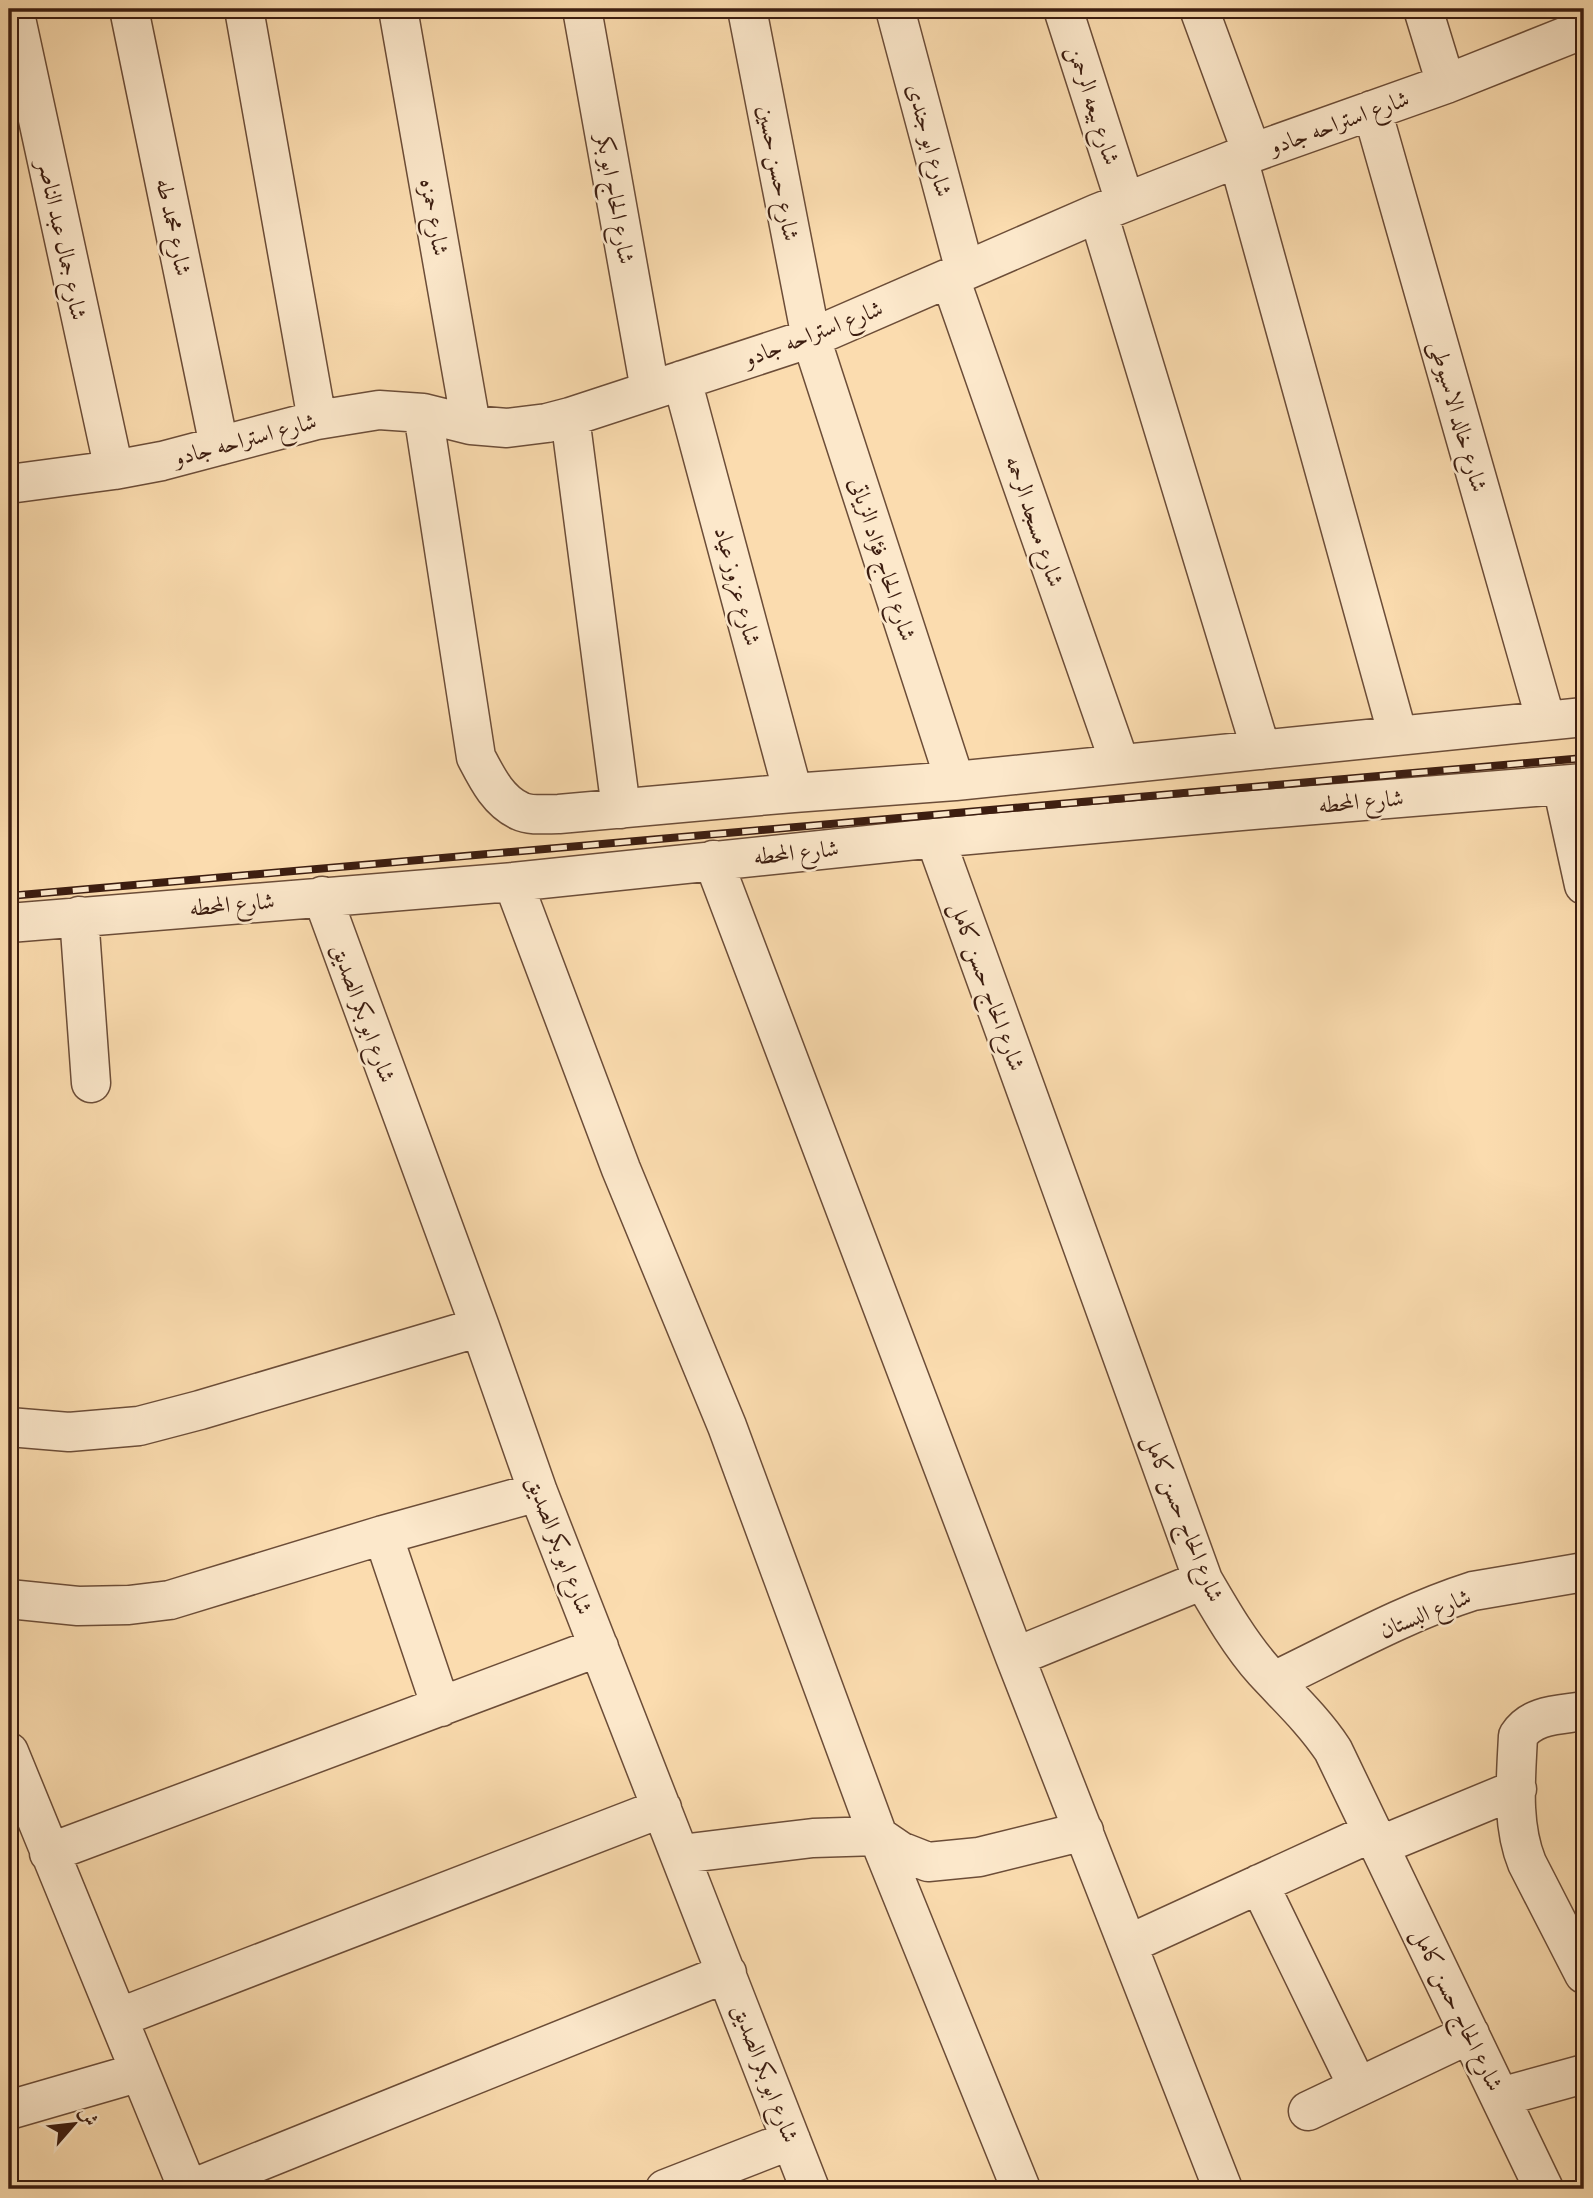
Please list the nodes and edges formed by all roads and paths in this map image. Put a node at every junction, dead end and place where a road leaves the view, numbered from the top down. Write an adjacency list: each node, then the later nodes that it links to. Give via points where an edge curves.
1 (14, 9): 24 (street, شارع جمال عبد الناصر)
2 (129, 9): 23 (street, شارع محمد طه)
3 (244, 9): 21 (street)
4 (398, 9): 22 (street, شارع حمزه)
5 (582, 9): 18 (street, شارع الحاج ابو بكر)
6 (747, 9): 17 (street, شارع حسن حسين)
7 (895, 9): 16 (street, شارع ابو جندى)
8 (1063, 9): 15 (street, شارع بيعه الرحمن)
9 (1199, 9): 14 (street)
10 (1423, 9): 12 (street)
11 (1584, 29): 12 (street, شارع استراحه جادو)
12 (1446, 84): 13 (street, شارع استراحه جادو)
13 (1372, 110): 14 (street, شارع استراحه جادو); 27 (street, شارع خالد الاسيوطى)
14 (1245, 156): 15 (street, شارع استراحه جادو); 28 (street)
15 (1112, 207): 16 (street, شارع استراحه جادو); 29 (street, شارع بيعه الرحمن)
16 (957, 274): 17 (street, شارع استراحه جادو); 30 (street, شارع مسجد الرحمه)
17 (811, 338): 18 (street, شارع استراحه جادو); 31 (street, شارع الحاج فؤاد الزياتى)
18 (666, 385): 20 (street, شارع استراحه جادو); 33 (street, شارع عزوز عياد)
19 (423, 413): 21 (street, شارع استراحه جادو, via 379,410); 22 (street, شارع استراحه جادو); 34 (street, via 476,757 504,801 522,813)
20 (570, 417): 22 (street, شارع استراحه جادو, via 507,428); 34 (street)
21 (317, 420): 23 (street, شارع استراحه جادو)
22 (471, 425)
23 (219, 446): 24 (street, شارع استراحه جادو)
24 (114, 470): 25 (street, شارع استراحه جادو)
25 (9, 484)
26 (1584, 718): 27 (street)
27 (1546, 721): 28 (street)
28 (1398, 736): 29 (street)
29 (1261, 750): 30 (street)
30 (1120, 764): 31 (street)
31 (954, 781): 33 (street)
32 (1573, 784): 35 (street, شارع المحطه); 38 (street)
33 (793, 793): 34 (street)
34 (621, 808)
35 (935, 838): 36 (street, شارع المحطه); 48 (street, شارع الحاج حسن كامل)
36 (713, 860): 37 (street, شارع المحطه); 51 (street)
37 (513, 882): 39 (street, شارع المحطه); 59 (street, via 621,1169 727,1426)
38 (1584, 885)
39 (322, 896): 40 (street, شارع المحطه); 43 (street, شارع ابو بكر الصديق)
40 (79, 916): 41 (street, شارع المحطه); 42 (street)
41 (9, 923)
42 (91, 1083)
43 (480, 1327): 44 (street, via 139,1426 69,1432); 45 (street, شارع ابو بكر الصديق)
44 (9, 1427)
45 (538, 1492): 46 (street); 50 (street, شارع ابو بكر الصديق)
46 (383, 1535): 49 (street, via 170,1600 78,1606); 53 (street)
47 (1584, 1572): 52 (street, شارع البستان, via 1455,1597)
48 (1203, 1580): 51 (street); 52 (street, شارع الحاج حسن كامل, via 1224,1616)
49 (9, 1599)
50 (599, 1647): 53 (street); 57 (street, شارع ابو بكر الصديق)
51 (1016, 1657): 58 (street)
52 (1274, 1681): 60 (street, شارع الحاج حسن كامل, via 1333,1750)
53 (441, 1707): 61 (street)
54 (1584, 1711): 56 (street, via 1525,1725 1518,1736)
55 (9, 1752): 61 (street)
56 (1517, 1789): 60 (street); 66 (street, via 1520,1845)
57 (662, 1808): 62 (street, شارع ابو بكر الصديق); 67 (street)
58 (1084, 1831): 59 (street, via 979,1857 928,1862 901,1852); 64 (street)
59 (878, 1836): 62 (street, via 813,1838); 79 (street)
60 (1376, 1839): 63 (street); 68 (street, شارع الحاج حسن كامل)
61 (49, 1853): 67 (street)
62 (681, 1854): 65 (street, شارع ابو بكر الصديق)
63 (1259, 1884): 64 (street); 71 (street)
64 (1129, 1944): 80 (street)
65 (727, 1973): 75 (street, شارع ابو بكر الصديق); 76 (street)
66 (1584, 1975)
67 (118, 2018): 69 (street)
68 (1470, 2035): 71 (street); 72 (street, شارع الحاج حسن كامل)
69 (139, 2071): 73 (street); 76 (street)
70 (1584, 2074): 72 (street)
71 (1358, 2087): 74 (street)
72 (1500, 2097): 81 (street, شارع الحاج حسن كامل)
73 (9, 2110)
74 (1308, 2111)
75 (791, 2140): 77 (street); 78 (street, شارع ابو بكر الصديق)
76 (190, 2189)
77 (665, 2189)
78 (810, 2189)
79 (1021, 2189)
80 (1223, 2189)
81 (1544, 2189)

